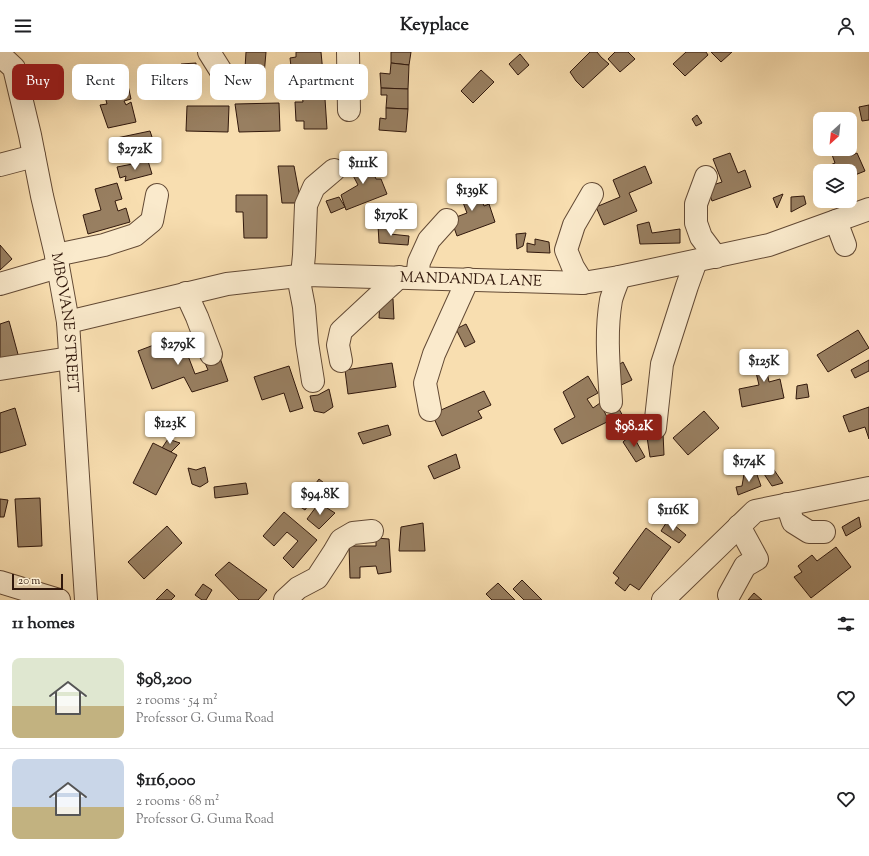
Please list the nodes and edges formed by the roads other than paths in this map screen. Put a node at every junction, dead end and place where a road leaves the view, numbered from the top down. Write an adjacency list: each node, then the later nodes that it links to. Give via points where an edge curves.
1 (209, 52): 3 (street)
2 (348, 52): 5 (street)
3 (216, 64)
4 (5, 66): 6 (street, MBOVANE STREET)
5 (349, 110)
6 (34, 156): 7 (street); 18 (street, MBOVANE STREET)
7 (0, 165)
8 (334, 170): 19 (street, via 314,187 306,205 305,247)
9 (706, 177): 17 (street, via 696,204 696,223)
10 (592, 194): 23 (street, via 574,225 566,250)
11 (158, 195): 18 (street, via 152,221 135,235)
12 (291, 206): 19 (street)
13 (869, 209): 15 (street, MANDANDA LANE)
14 (447, 220): 21 (street, via 429,240)
15 (836, 221): 16 (street); 17 (street, MANDANDA LANE, via 769,246)
16 (846, 245)
17 (706, 259): 20 (street, MANDANDA LANE); 34 (street, via 687,286 662,364)
18 (57, 261): 24 (street); 26 (street, MBOVANE STREET)
19 (300, 276): 21 (street, MANDANDA LANE); 25 (street, MANDANDA LANE, via 227,284); 31 (street)
20 (619, 277): 23 (street, MANDANDA LANE); 32 (street, via 611,299 608,328)
21 (408, 278): 22 (street, MANDANDA LANE); 29 (street, via 341,331 338,345)
22 (468, 279): 23 (street, MANDANDA LANE); 33 (street, via 434,354 425,383)
23 (584, 283)
24 (0, 284)
25 (186, 293): 26 (street, MANDANDA LANE); 27 (street)
26 (68, 322): 28 (street, MBOVANE STREET)
27 (211, 354)
28 (70, 358): 30 (street); 43 (street, MBOVANE STREET)
29 (341, 361)
30 (0, 369)
31 (313, 381)
32 (611, 402)
33 (430, 410)
34 (655, 428)
35 (869, 488): 36 (street)
36 (786, 504): 37 (street, via 755,510); 39 (street, via 793,522 809,532)
37 (739, 526): 41 (street, via 757,559 745,566); 45 (street)
38 (372, 531): 44 (street, via 353,533 341,540 317,578 298,588)
39 (824, 532)
40 (0, 582): 42 (street)
41 (729, 595)
42 (59, 600)
43 (86, 600)
44 (286, 600)
45 (664, 600)

